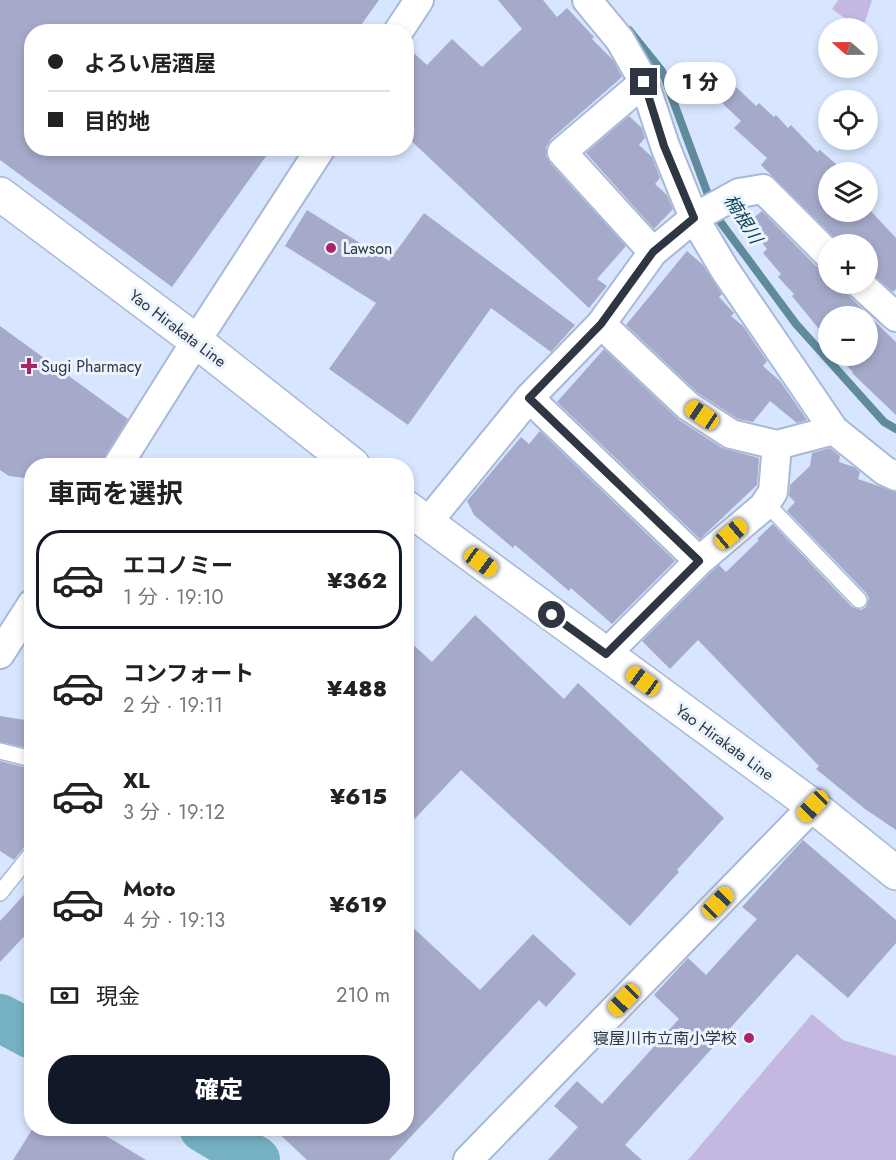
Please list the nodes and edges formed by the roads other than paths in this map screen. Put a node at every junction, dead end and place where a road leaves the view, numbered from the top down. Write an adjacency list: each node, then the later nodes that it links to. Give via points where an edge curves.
1 (418, 0): 3 (street)
2 (587, 0): 4 (street, via 620,40)
3 (403, 24)
4 (644, 82): 7 (street, via 664,146); 9 (street, via 561,152)
5 (316, 156): 13 (street)
6 (0, 194): 13 (main road, Yao Hirakata Line)
7 (698, 215): 8 (street, via 739,193 763,189); 9 (street); 15 (street, via 725,270)
8 (818, 244)
9 (653, 252): 12 (street)
10 (871, 294): 11 (street)
11 (896, 317)
12 (601, 324): 14 (street); 16 (street, via 688,405 731,434)
13 (196, 341): 17 (street); 18 (main road, Yao Hirakata Line)
14 (529, 398): 21 (street); 22 (street)
15 (834, 430): 16 (street); 19 (street)
16 (777, 445): 20 (street, via 773,492)
17 (122, 458)
18 (344, 458)
19 (896, 476)
20 (766, 503): 22 (street); 23 (lane)
21 (417, 515): 26 (main road, Yao Hirakata Line)
22 (699, 561): 26 (street)
23 (859, 600)
24 (24, 616): 25 (street)
25 (0, 654)
26 (606, 654): 29 (main road, Yao Hirakata Line)
27 (0, 751): 28 (lane)
28 (24, 757)
29 (813, 806): 32 (main road, Yao Hirakata Line); 35 (street)
30 (24, 863): 33 (lane)
31 (0, 867): 33 (lane)
32 (896, 873)
33 (13, 876): 34 (lane)
34 (0, 893)
35 (468, 1160)

